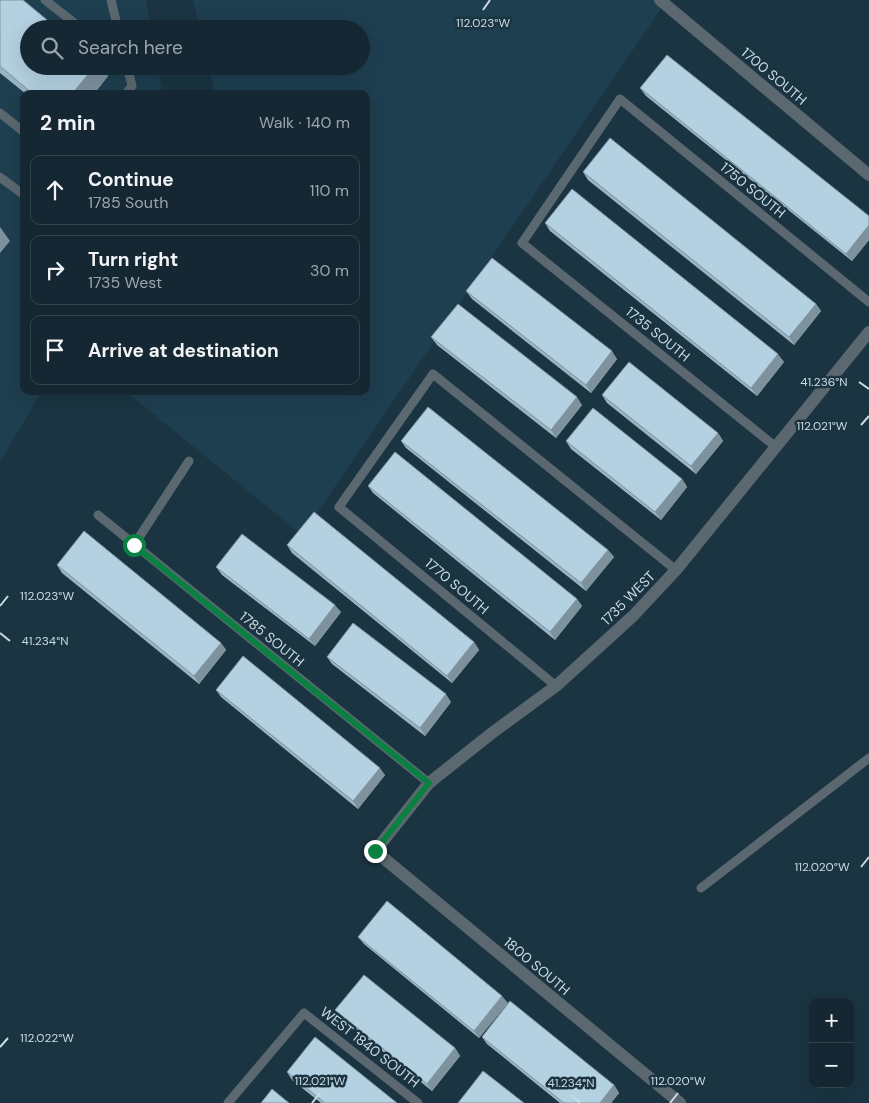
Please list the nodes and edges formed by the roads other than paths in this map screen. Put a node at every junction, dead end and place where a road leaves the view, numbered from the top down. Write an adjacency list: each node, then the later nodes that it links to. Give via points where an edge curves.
1 (45, 0): 4 (lane)
2 (110, 0): 5 (lane)
3 (660, 0): 11 (street, 1700 SOUTH)
4 (71, 20)
5 (116, 20)
6 (129, 75): 7 (lane, via 132,86)
7 (129, 90)
8 (620, 99): 14 (lane, 1750 SOUTH); 16 (lane, 1735 SOUTH, via 522,243)
9 (0, 113): 10 (lane)
10 (20, 129)
11 (869, 175)
12 (0, 177): 13 (lane)
13 (20, 192)
14 (869, 302)
15 (869, 332): 16 (street, 1735 WEST)
16 (776, 447): 20 (street, 1735 WEST)
17 (189, 461): 19 (lane)
18 (98, 516): 19 (lane, 1785 SOUTH)
19 (134, 545): 23 (lane, 1785 SOUTH)
20 (676, 570): 21 (street, 1735 WEST, via 633,616); 21 (lane, 1770 SOUTH, via 433,374 339,507)
21 (556, 686): 23 (street, 1735 WEST)
22 (869, 758): 25 (lane)
23 (429, 783): 24 (street, 1735 WEST)
24 (375, 851): 26 (street, 1800 SOUTH)
25 (700, 888)
26 (675, 1102)
27 (228, 1103): 28 (lane, WEST 1840 SOUTH, via 304,1013)
28 (418, 1103)

